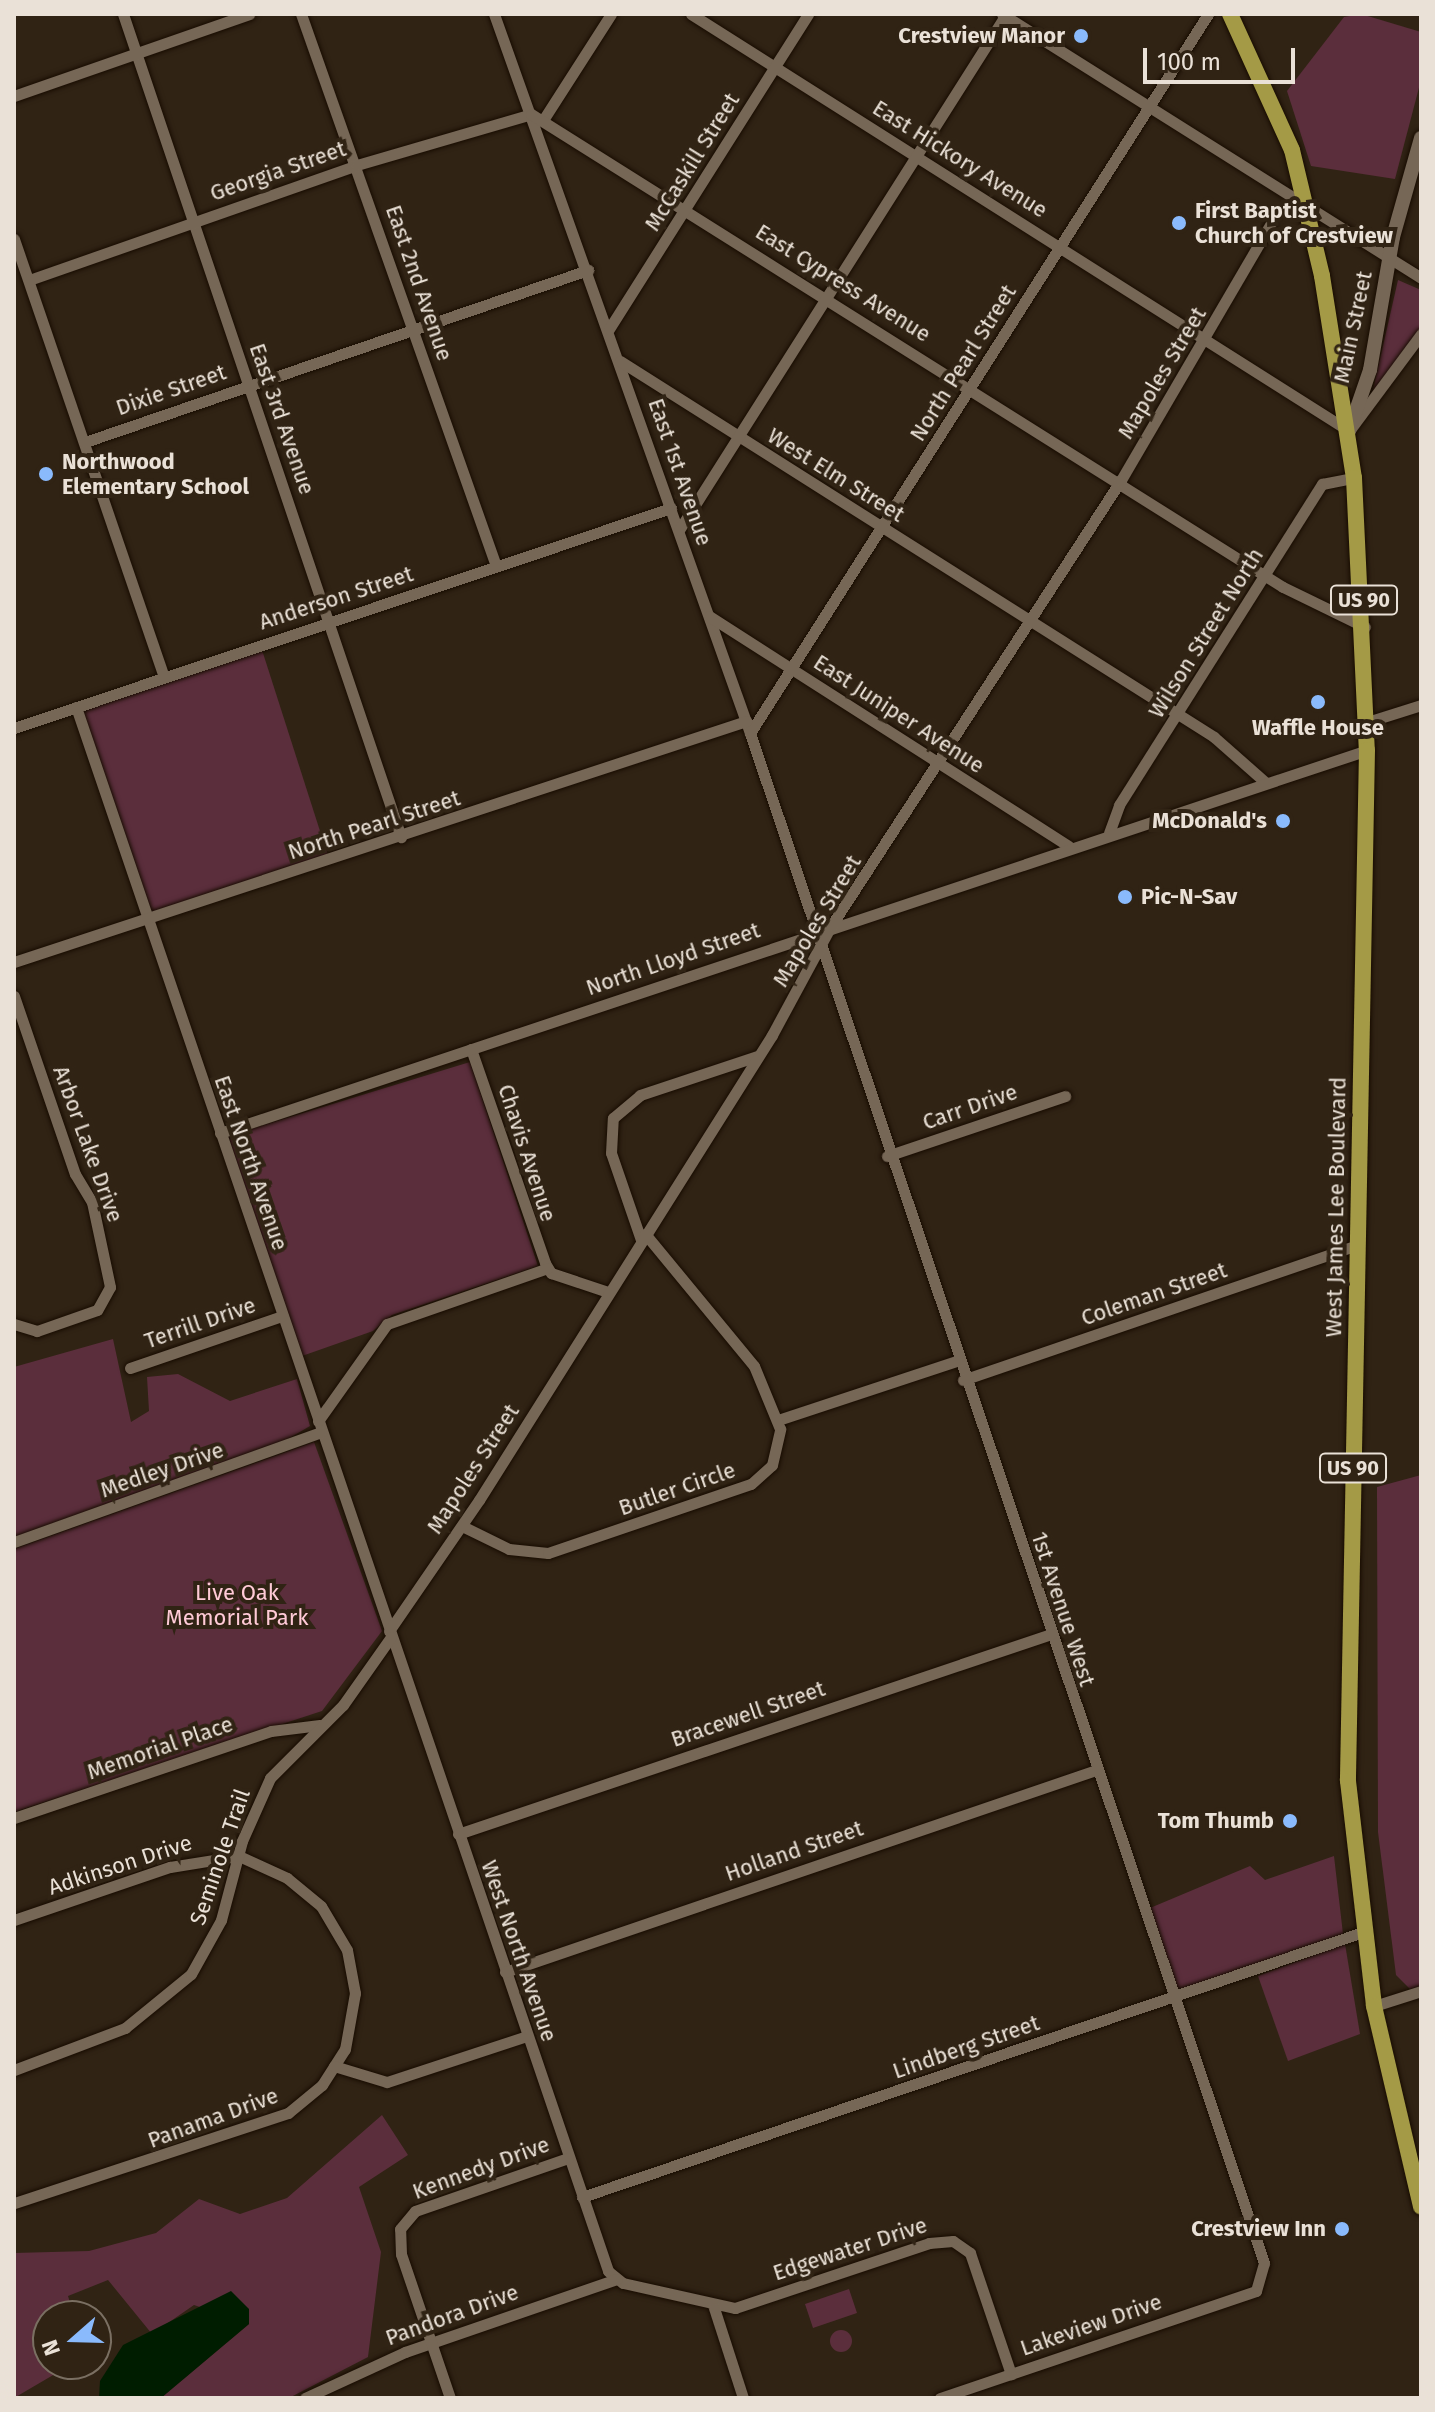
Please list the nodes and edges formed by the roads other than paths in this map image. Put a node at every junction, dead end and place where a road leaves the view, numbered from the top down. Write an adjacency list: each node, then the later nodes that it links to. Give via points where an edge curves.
1 (123, 14): 11 (street, East 3rd Avenue)
2 (249, 14): 11 (street)
3 (301, 14): 19 (street, East 2nd Avenue)
4 (494, 14): 15 (street, East 1st Avenue)
5 (611, 14): 16 (street)
6 (691, 14): 12 (street, East Hickory Avenue)
7 (808, 14): 12 (street, McCaskill Street)
8 (1208, 14): 14 (street, North Pearl Street)
9 (1230, 14): 20 (main road, US 90, via 1278,112)
10 (1004, 15): 14 (street); 18 (street)
11 (136, 54): 13 (street); 22 (street, East 3rd Avenue)
12 (775, 66): 18 (street, East Hickory Avenue); 21 (street, McCaskill Street)
13 (14, 96)
14 (1150, 108): 20 (street); 25 (street, North Pearl Street)
15 (531, 114): 16 (street, Georgia Street); 19 (street, Georgia Street); 27 (street, East 1st Avenue)
16 (545, 117): 21 (street, East Cypress Avenue)
17 (1421, 138): 26 (street, Main Street)
18 (916, 157): 25 (street, East Hickory Avenue); 30 (street)
19 (357, 165): 22 (street, Georgia Street); 32 (street, East 2nd Avenue)
20 (1306, 206): 26 (street); 38 (main road, West James Lee Boulevard / US 90)
21 (687, 209): 30 (street, East Cypress Avenue); 31 (street, McCaskill Street)
22 (193, 221): 29 (street, Georgia Street); 36 (street, East 3rd Avenue)
23 (1270, 225): 34 (street, Mapoles Street)
24 (14, 239): 29 (street)
25 (1061, 246): 34 (street, East Hickory Avenue); 37 (street, North Pearl Street)
26 (1390, 258): 28 (street); 38 (street, Main Street, via 1370,370)
27 (588, 270): 31 (street, East 1st Avenue); 32 (street, Dixie Street)
28 (1421, 278)
29 (29, 280): 40 (street)
30 (828, 297): 37 (street, East Cypress Avenue); 39 (street)
31 (609, 329): 35 (street, East 1st Avenue)
32 (414, 330): 36 (street, Dixie Street); 46 (street, East 2nd Avenue)
33 (1421, 334): 38 (street)
34 (1206, 338): 38 (street, East Hickory Avenue); 42 (street, Mapoles Street)
35 (620, 361): 39 (street, West Elm Street); 43 (street, East 1st Avenue)
36 (249, 384): 40 (street, Dixie Street); 49 (street, East 3rd Avenue)
37 (972, 387): 42 (street, East Cypress Avenue); 44 (street, North Pearl Street)
38 (1349, 431): 41 (main road, West James Lee Boulevard / US 90)
39 (738, 437): 44 (street, West Elm Street); 45 (street)
40 (85, 442): 53 (street)
41 (1354, 478): 47 (street, Wilson Street North, via 1322,484); 51 (main road, West James Lee Boulevard / US 90)
42 (1121, 480): 47 (street, East Cypress Avenue); 50 (street, Mapoles Street)
43 (671, 508): 45 (street, East 1st Avenue); 46 (street, Anderson Street)
44 (882, 528): 50 (street, West Elm Street); 52 (street, North Pearl Street)
45 (679, 530): 48 (street, East 1st Avenue)
46 (496, 566): 49 (street, Anderson Street)
47 (1266, 575): 51 (street, East Cypress Avenue); 56 (street, Wilson Street North)
48 (708, 615): 52 (street, East Juniper Avenue); 57 (street, East 1st Avenue)
49 (328, 622): 53 (street, Anderson Street); 65 (street, East 3rd Avenue)
50 (1030, 624): 56 (street, West Elm Street); 62 (street, Mapoles Street)
51 (1366, 628): 58 (main road, West James Lee Boulevard / US 90)
52 (794, 670): 60 (street, North Pearl Street); 62 (street, East Juniper Avenue)
53 (164, 677): 55 (street, Anderson Street)
54 (1421, 705): 58 (street)
55 (76, 707): 59 (street, Anderson Street); 67 (street, East North Avenue)
56 (1179, 716): 63 (street, West Elm Street); 64 (street, Wilson Street North, via 1119,805)
57 (746, 721): 60 (street, East 1st Avenue); 65 (street, North Pearl Street)
58 (1367, 722): 61 (main road, West James Lee Boulevard / US 90)
59 (14, 728)
60 (750, 733): 69 (street, East 1st Avenue)
61 (1367, 750): 63 (street, North Lloyd Street); 79 (main road, West James Lee Boulevard / US 90)
62 (941, 764): 66 (street, East Juniper Avenue); 68 (street, Mapoles Street)
63 (1265, 782): 64 (street, North Lloyd Street)
64 (1109, 833): 66 (street, North Lloyd Street)
65 (401, 837): 67 (street, North Pearl Street)
66 (1069, 846): 68 (street, North Lloyd Street)
67 (147, 920): 71 (street, North Pearl Street); 76 (street, East North Avenue)
68 (831, 926): 69 (street, North Lloyd Street); 70 (street, Mapoles Street)
69 (817, 931): 70 (street, East 1st Avenue); 73 (street, North Lloyd Street)
70 (820, 945): 74 (street, Mapoles Street); 77 (street, 1st Avenue West)
71 (14, 962)
72 (14, 996): 83 (street, Arbor Lake Drive, via 75,1174 92,1202 110,1287 97,1310 37,1331)
73 (471, 1049): 76 (street, North Lloyd Street); 80 (street, Chavis Avenue)
74 (760, 1054): 78 (street, Mapoles Street); 78 (street, via 640,1095 613,1118 611,1153)
75 (1065, 1096): 77 (street, Carr Drive)
76 (220, 1133): 82 (street, East North Avenue)
77 (887, 1156): 84 (street, 1st Avenue West)
78 (643, 1237): 81 (street, Mapoles Street); 87 (street, via 731,1331)
79 (1358, 1245): 86 (street, Coleman Street); 99 (main road, West James Lee Boulevard / US 90, via 1348,1781)
80 (548, 1268): 81 (street); 88 (street, via 387,1324)
81 (608, 1292): 89 (street, Mapoles Street)
82 (282, 1316): 85 (street, Terrill Drive); 88 (street, East North Avenue)
83 (14, 1324)
84 (956, 1361): 86 (street, 1st Avenue West); 87 (street)
85 (130, 1368)
86 (963, 1380): 92 (street, 1st Avenue West)
87 (778, 1420): 89 (street, Butler Circle, via 779,1451 763,1477 614,1532 531,1553)
88 (320, 1426): 90 (street, Medley Drive); 91 (street, East North Avenue)
89 (462, 1526): 91 (street, Mapoles Street)
90 (14, 1542)
91 (390, 1634): 93 (street, Seminole Trail); 96 (street, West North Avenue)
92 (1051, 1634): 94 (street, 1st Avenue West); 96 (street, Bracewell Street)
93 (321, 1725): 95 (street, Memorial Place, via 271,1731); 97 (street, Seminole Trail, via 270,1778)
94 (1096, 1770): 100 (street, Holland Street); 102 (street, 1st Avenue West)
95 (14, 1818)
96 (458, 1834): 100 (street, West North Avenue)
97 (239, 1856): 98 (street, Adkinson Drive, via 170,1867); 105 (street, Panama Drive, via 304,1890 342,1938 354,2005); 106 (street, Seminole Trail, via 214,1937 167,1998 112,2035)
98 (14, 1920)
99 (1363, 1932): 102 (street, Lindberg Street); 103 (main road, West James Lee Boulevard / US 90)
100 (505, 1972): 104 (street, West North Avenue)
101 (1421, 1991): 103 (street)
102 (1175, 1998): 108 (street, Lindberg Street); 112 (street, 1st Avenue West, via 1264,2263)
103 (1374, 2006): 110 (main road, West James Lee Boulevard / US 90)
104 (527, 2036): 105 (street, via 387,2082); 107 (street, West North Avenue)
105 (334, 2066): 109 (street, Panama Drive, via 310,2098 265,2124)
106 (14, 2070)
107 (568, 2158): 108 (street, West North Avenue); 114 (street, Kennedy Drive, via 408,2217 399,2243)
108 (582, 2197): 111 (street, West North Avenue)
109 (14, 2203)
110 (1421, 2207)
111 (617, 2279): 113 (street, Edgewater Drive); 114 (street, Pandora Drive)
112 (1260, 2288): 115 (street, Lakeview Drive)
113 (714, 2308): 115 (street, Edgewater Drive, via 735,2308 929,2243 953,2241 970,2253); 118 (street)
114 (430, 2342): 116 (street, Pandora Drive); 117 (street, Kennedy Drive)
115 (1011, 2374): 119 (street, Lakeview Drive)
116 (305, 2398)
117 (450, 2398)
118 (743, 2398)
119 (940, 2398)

